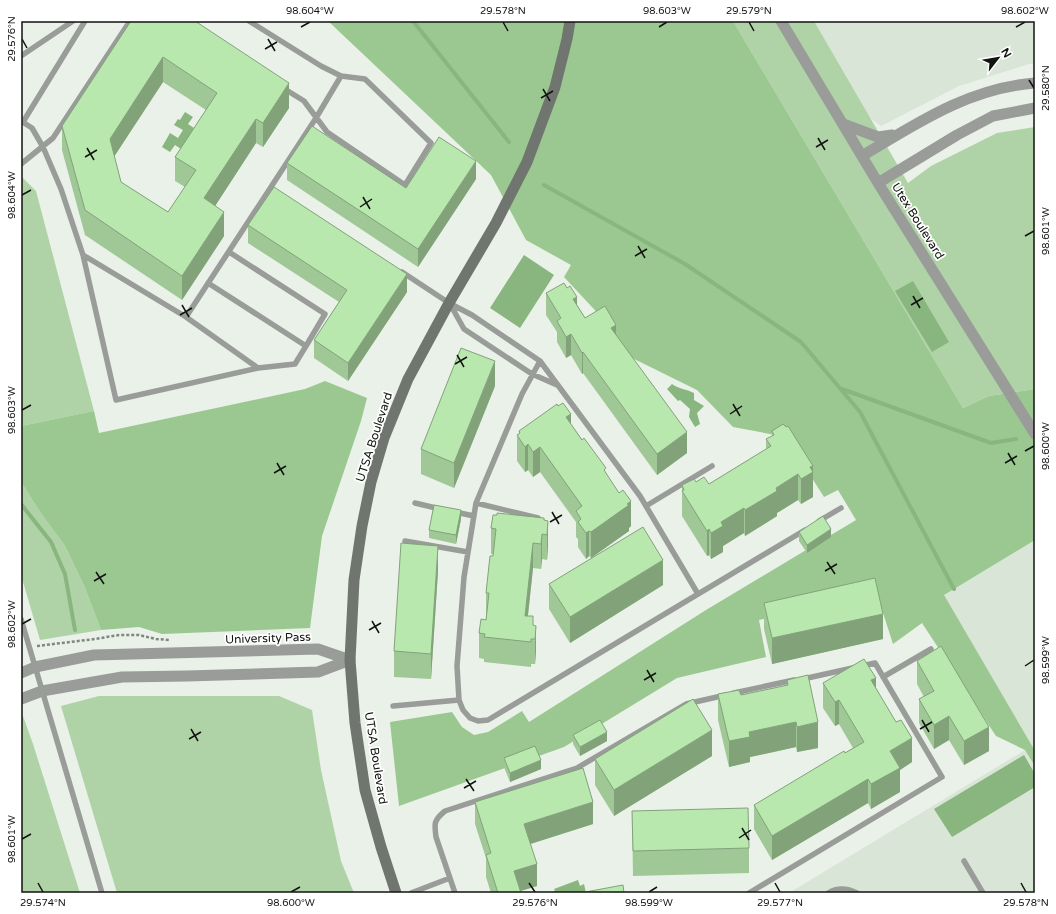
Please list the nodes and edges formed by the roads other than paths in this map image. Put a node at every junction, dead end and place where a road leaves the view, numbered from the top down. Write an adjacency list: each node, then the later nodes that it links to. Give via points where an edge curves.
1 (73, 21): 7 (lane)
2 (85, 21): 13 (lane)
3 (130, 21): 16 (lane, via 53,138)
4 (249, 21): 8 (lane)
5 (570, 21): 26 (main road, UTSA Boulevard, via 555,87 527,162 496,223)
6 (781, 21): 14 (street, Utex Boulevard)
7 (21, 56)
8 (340, 76): 12 (lane); 12 (lane, via 365,79 431,143 405,185 327,132)
9 (1035, 83): 15 (street, via 981,94 932,114)
10 (277, 84): 12 (lane, via 304,101)
11 (1035, 108): 19 (street, via 994,116 957,135)
12 (316, 118): 20 (lane)
13 (22, 122): 16 (lane, via 32,128)
14 (843, 124): 15 (street, via 878,137); 17 (street, Utex Boulevard)
15 (902, 132): 17 (street)
16 (43, 147): 18 (lane); 23 (lane, via 61,189)
17 (862, 156): 19 (street, Utex Boulevard)
18 (21, 164)
19 (878, 183): 33 (street, Utex Boulevard)
20 (271, 187): 21 (lane); 22 (lane)
21 (277, 191)
22 (229, 252): 25 (lane); 28 (lane, via 325,314)
23 (83, 254): 27 (lane); 30 (lane, via 116,400)
24 (396, 268): 26 (lane)
25 (208, 283): 27 (lane); 28 (lane)
26 (449, 303): 29 (lane, via 472,315); 31 (lane, via 464,329); 50 (main road, UTSA Boulevard, via 408,379 384,438 371,482 354,580)
27 (186, 317): 30 (lane)
28 (306, 346): 30 (lane, via 295,364)
29 (540, 361): 31 (lane); 32 (lane)
30 (258, 368)
31 (532, 374): 32 (lane); 36 (lane)
32 (559, 386): 37 (lane)
33 (1035, 434)
34 (712, 466): 37 (lane)
35 (415, 503): 39 (lane)
36 (476, 503): 41 (lane); 42 (lane)
37 (646, 506): 47 (lane)
38 (841, 508): 43 (lane)
39 (444, 510)
40 (452, 511): 41 (lane)
41 (474, 516): 46 (lane)
42 (544, 520)
43 (814, 524)
44 (807, 528): 47 (lane)
45 (405, 540): 46 (lane)
46 (468, 552): 56 (lane, via 458,666)
47 (698, 594): 56 (lane, via 488,720 478,721 470,718)
48 (21, 619): 51 (lane)
49 (931, 649): 53 (lane)
50 (350, 660): 51 (street, University Pass, via 318,650 94,655); 54 (street, via 318,672 122,677); 61 (main road, UTSA Boulevard, via 355,723 365,790)
51 (35, 667): 52 (street, University Pass); 54 (lane)
52 (21, 673)
53 (883, 677): 59 (lane, via 875,663 686,704 577,768 445,811 437,818 435,828); 64 (lane, via 942,777)
54 (42, 692): 55 (street); 60 (lane)
55 (21, 698)
56 (459, 700): 57 (lane)
57 (394, 706)
58 (964, 861): 67 (lane)
59 (450, 878): 62 (lane); 63 (lane)
60 (102, 893)
61 (396, 893)
62 (412, 893)
63 (455, 893)
64 (749, 893)
65 (828, 893): 66 (lane, via 844,889)
66 (857, 893)
67 (983, 893)

